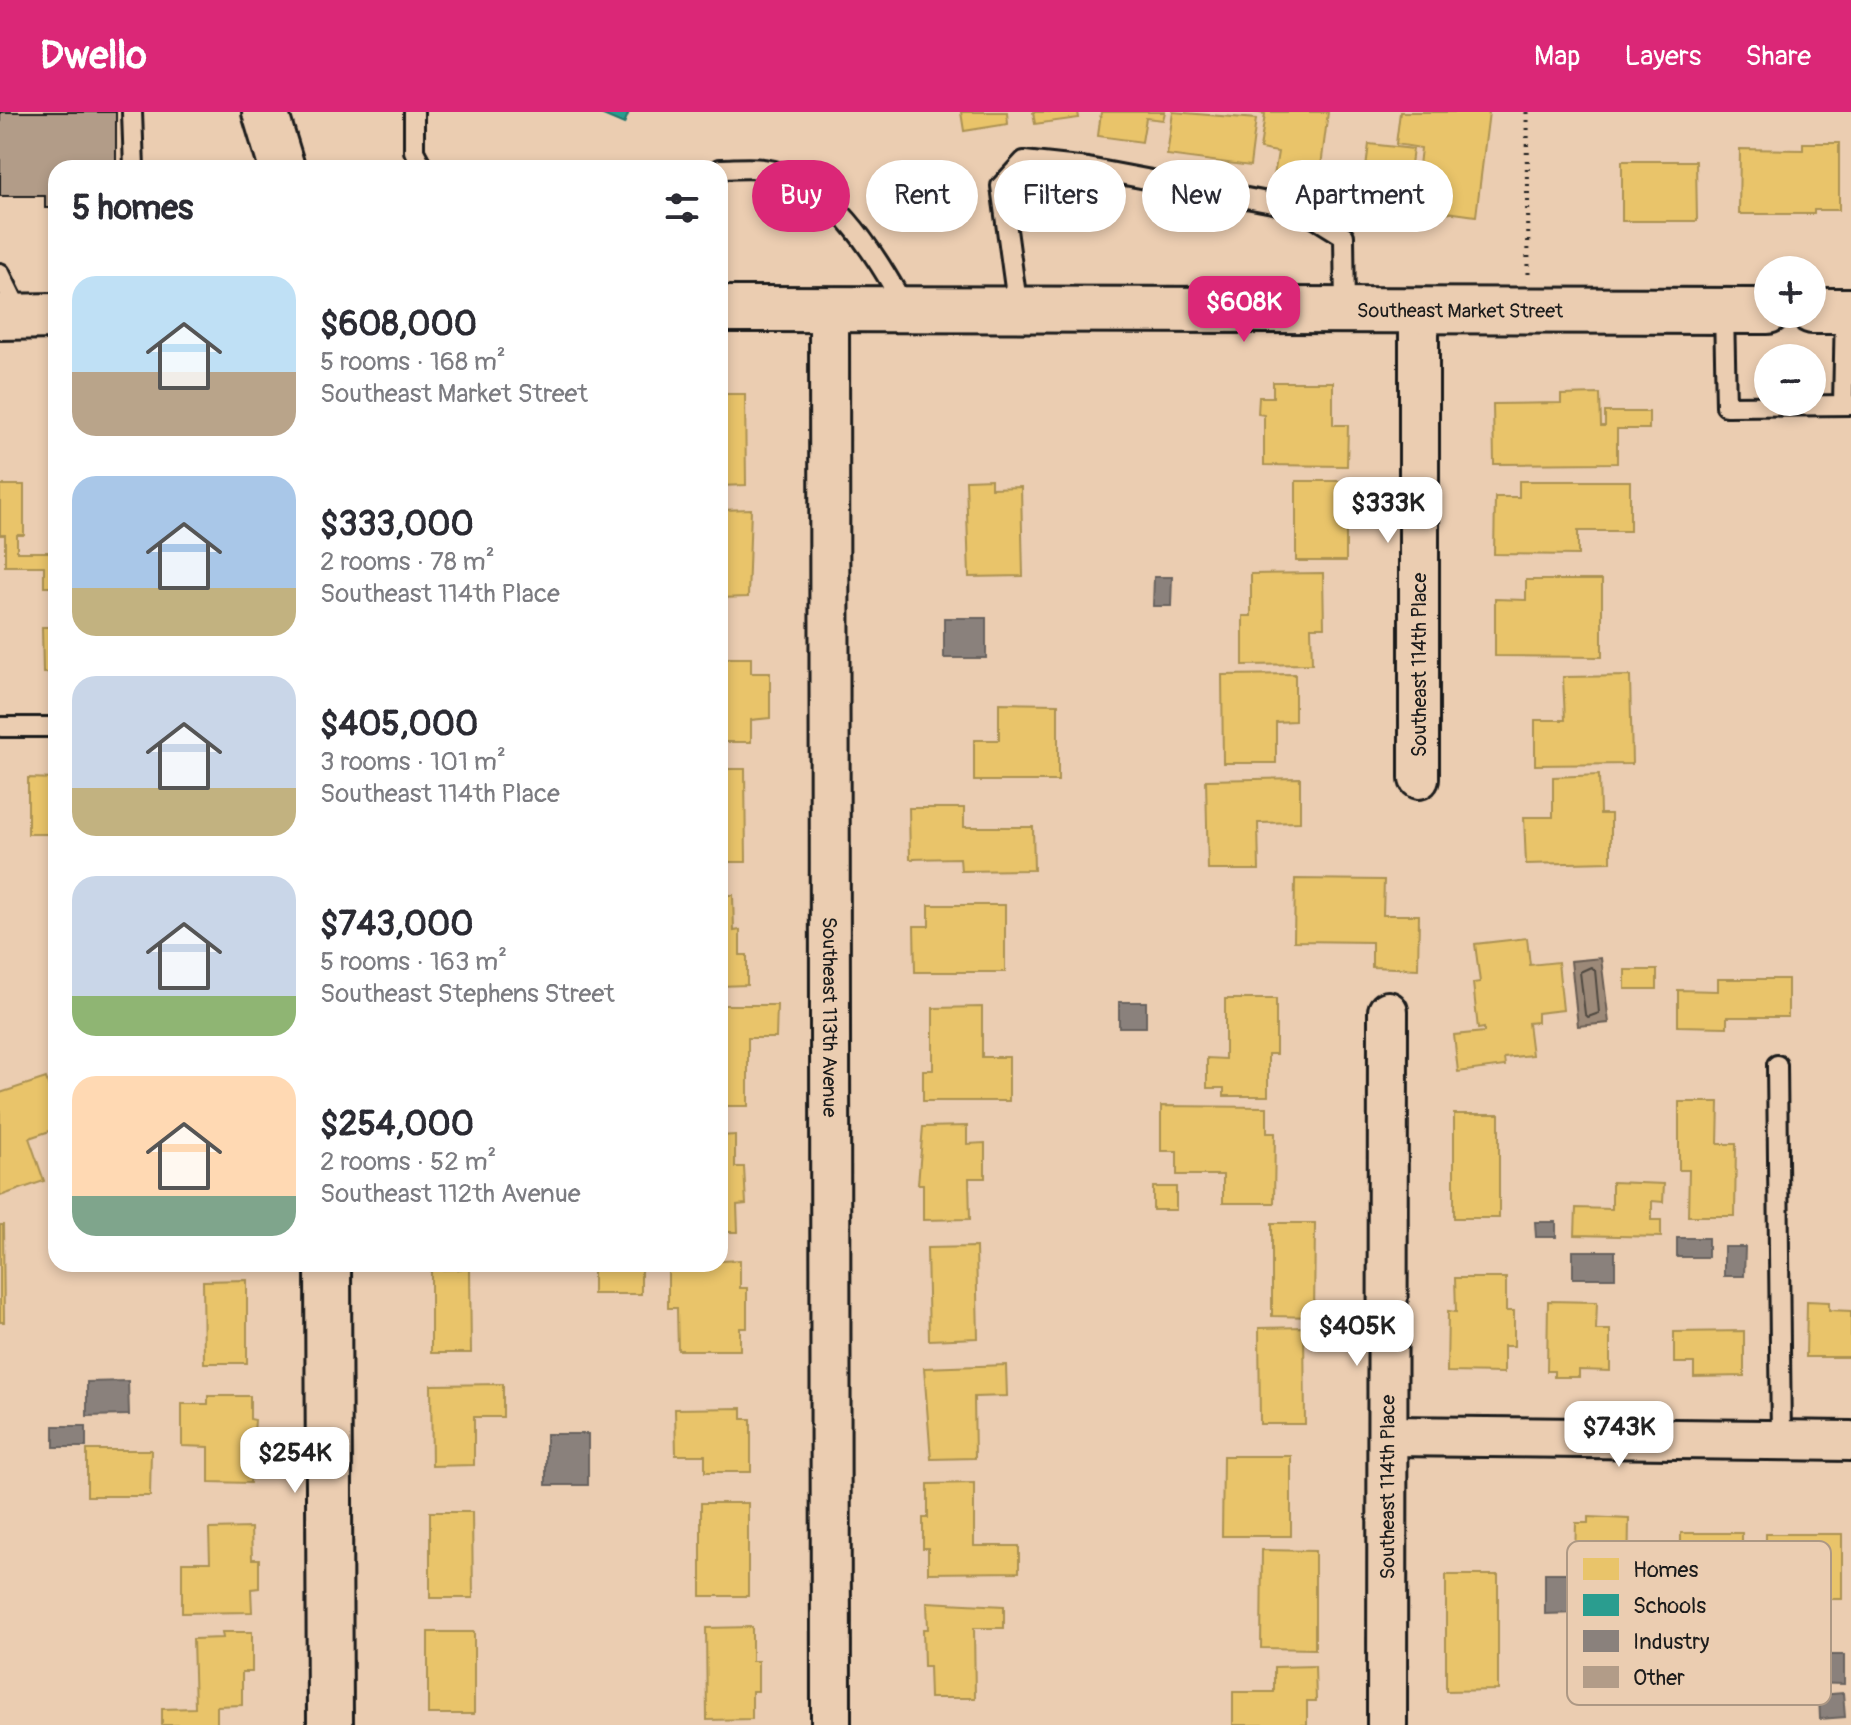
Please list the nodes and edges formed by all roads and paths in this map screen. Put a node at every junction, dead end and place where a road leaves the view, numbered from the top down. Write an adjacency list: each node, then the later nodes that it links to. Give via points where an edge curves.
1 (132, 112): 5 (lane)
2 (265, 112): 6 (street)
3 (414, 112): 7 (lane)
4 (1527, 112): 16 (path)
5 (134, 160)
6 (280, 160)
7 (419, 160)
8 (728, 169): 12 (lane, via 765,169 801,182 825,200 877,257)
9 (0, 273): 20 (lane)
10 (728, 309): 11 (street, Southeast Market Street)
11 (829, 309): 12 (street, Southeast Market Street); 32 (street, Southeast 113th Avenue)
12 (906, 310): 13 (street, Southeast Market Street)
13 (1018, 310): 14 (street, Southeast Market Street); 14 (lane, via 1001,186 1024,161 1299,208 1344,236)
14 (1345, 310): 15 (street, Southeast Market Street)
15 (1419, 310): 16 (street, Southeast Market Street); 24 (street, Southeast 114th Place)
16 (1528, 311): 17 (street, Southeast Market Street)
17 (1724, 311): 18 (street, Southeast Market Street); 21 (lane, via 1726,406)
18 (1754, 311)
19 (1836, 311): 21 (lane)
20 (26, 316)
21 (1847, 404)
22 (1, 727): 23 (lane)
23 (48, 727)
24 (1419, 779)
25 (1388, 1011): 28 (street, Southeast 114th Place)
26 (1777, 1065): 29 (lane)
27 (328, 1272): 31 (street)
28 (1388, 1436): 29 (street); 33 (street, Southeast 114th Place)
29 (1781, 1440): 30 (street)
30 (1851, 1441)
31 (330, 1725)
32 (831, 1725)
33 (1387, 1725)

